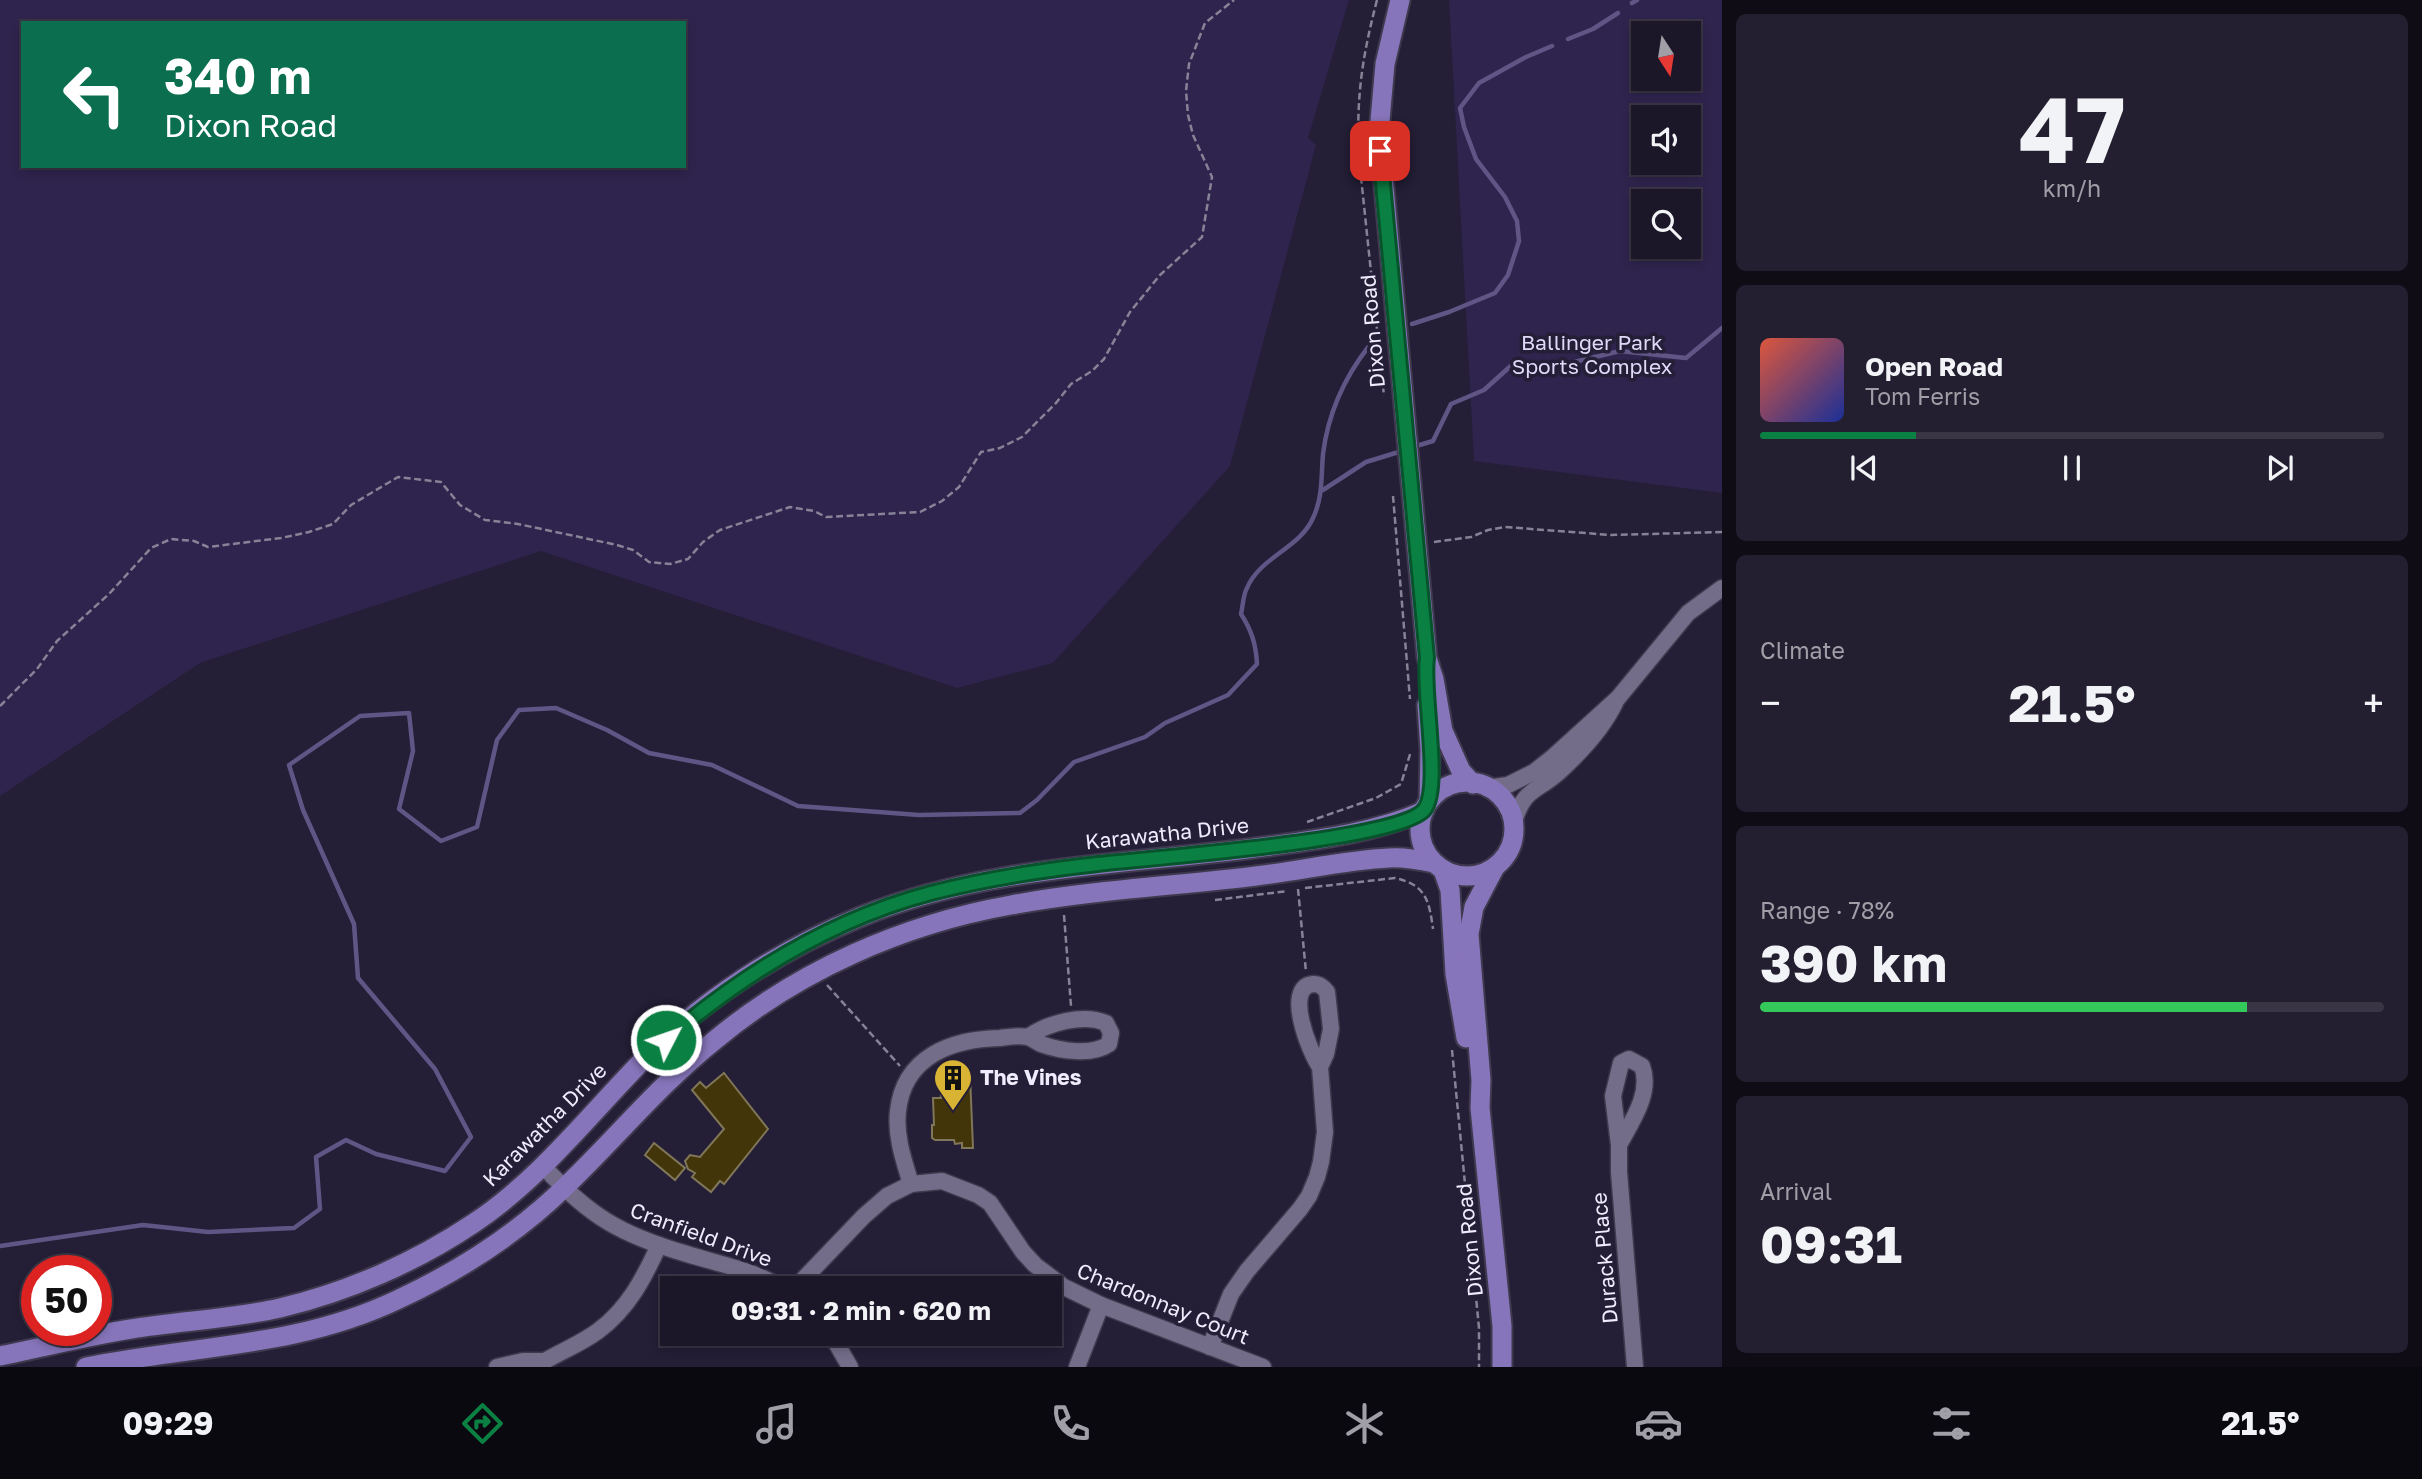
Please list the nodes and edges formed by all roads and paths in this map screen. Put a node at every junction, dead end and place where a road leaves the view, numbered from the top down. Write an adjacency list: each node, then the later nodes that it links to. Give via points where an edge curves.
1 (1234, 0): 10 (path, via 1205,23 1189,64 1188,114 1212,177 1202,237 1160,275 1130,312 1104,359 1071,384 1022,437 981,452 959,487 942,501 920,512 854,516 826,517 814,510 790,507 720,530 688,559 670,564 649,562 617,545 485,520 460,505 441,482 398,477 351,505 333,524 309,532 208,547 171,539 151,548 57,640 37,669)
2 (1400, 0): 3 (main road, Dixon Road, via 1385,64 1379,132 1405,429)
3 (1401, 487): 7 (main road, Dixon Road); 9 (path)
4 (1722, 532): 5 (path, via 1611,535 1505,527)
5 (1432, 542)
6 (1722, 588): 8 (street, via 1688,613)
7 (1427, 658): 12 (main road, Dixon Road, via 1443,732 1461,771); 13 (main road, Dixon Road, via 1424,676 1430,750)
8 (1618, 698): 12 (street, via 1534,772 1508,785); 15 (street, via 1581,751 1520,803)
9 (1410, 702)
10 (0, 706)
11 (1414, 741): 14 (path, via 1401,784 1376,798)
12 (1480, 786): 13 (main road, via 1450,785); 15 (main road, via 1504,801)
13 (1426, 806): 16 (main road, via 1420,834 1424,850); 31 (main road, Karawatha Drive, via 1383,827 1230,852 1097,864 965,885 861,917 780,957 703,1008 647,1056)
14 (1302, 823)
15 (1513, 824): 17 (main road, via 1512,843)
16 (1438, 867): 17 (main road, via 1467,876); 29 (main road, Dixon Road, via 1450,890 1457,986); 33 (main road, via 1391,857 1081,895 1009,905 900,936 846,957 752,1011 649,1099)
17 (1495, 867): 29 (main road, Dixon Road, via 1474,907 1469,933)
18 (1395, 878): 21 (path, via 1407,881 1426,897)
19 (1298, 889): 22 (path, via 1304,968)
20 (1064, 915): 24 (path)
21 (1434, 934)
22 (1312, 984): 27 (street, via 1301,992 1301,1013 1303,1032); 27 (street, via 1324,988 1331,1029)
23 (827, 986): 28 (path, via 894,1062)
24 (1070, 1003)
25 (1028, 1037): 28 (street, via 949,1044 934,1052)
26 (1451, 1044): 50 (path)
27 (1320, 1067): 41 (street, via 1325,1132 1317,1177 1300,1209 1238,1283)
28 (912, 1075): 32 (street, via 901,1096 897,1129)
29 (1480, 1108): 51 (main road, Dixon Road)
30 (1619, 1145): 52 (street, Durack Place)
31 (543, 1166): 33 (street, Cranfield Drive); 42 (main road, Karawatha Drive, via 475,1223 425,1253 342,1289 280,1308 97,1335)
32 (911, 1184): 38 (street, Chardonnay Court, via 876,1204); 39 (street, Chardonnay Court, via 942,1181 978,1195 990,1203 1035,1265 1064,1287)
33 (564, 1188): 36 (street, Cranfield Drive, via 598,1217); 43 (main road, via 481,1254 400,1299 340,1323)
34 (629, 1214): 35 (path)
35 (688, 1235)
36 (659, 1245): 37 (street, Cranfield Drive); 44 (street, via 637,1290 620,1311 598,1331)
37 (759, 1276)
38 (807, 1276)
39 (1101, 1305): 41 (street, Chardonnay Court); 48 (street)
40 (838, 1346): 47 (street)
41 (1210, 1347): 49 (street, Chardonnay Court)
42 (0, 1356)
43 (180, 1360): 45 (main road)
44 (542, 1364): 46 (street, via 523,1361)
45 (86, 1367)
46 (497, 1367)
47 (850, 1367)
48 (1077, 1367)
49 (1263, 1367)
50 (1479, 1367)
51 (1502, 1367)
52 (1634, 1367)

